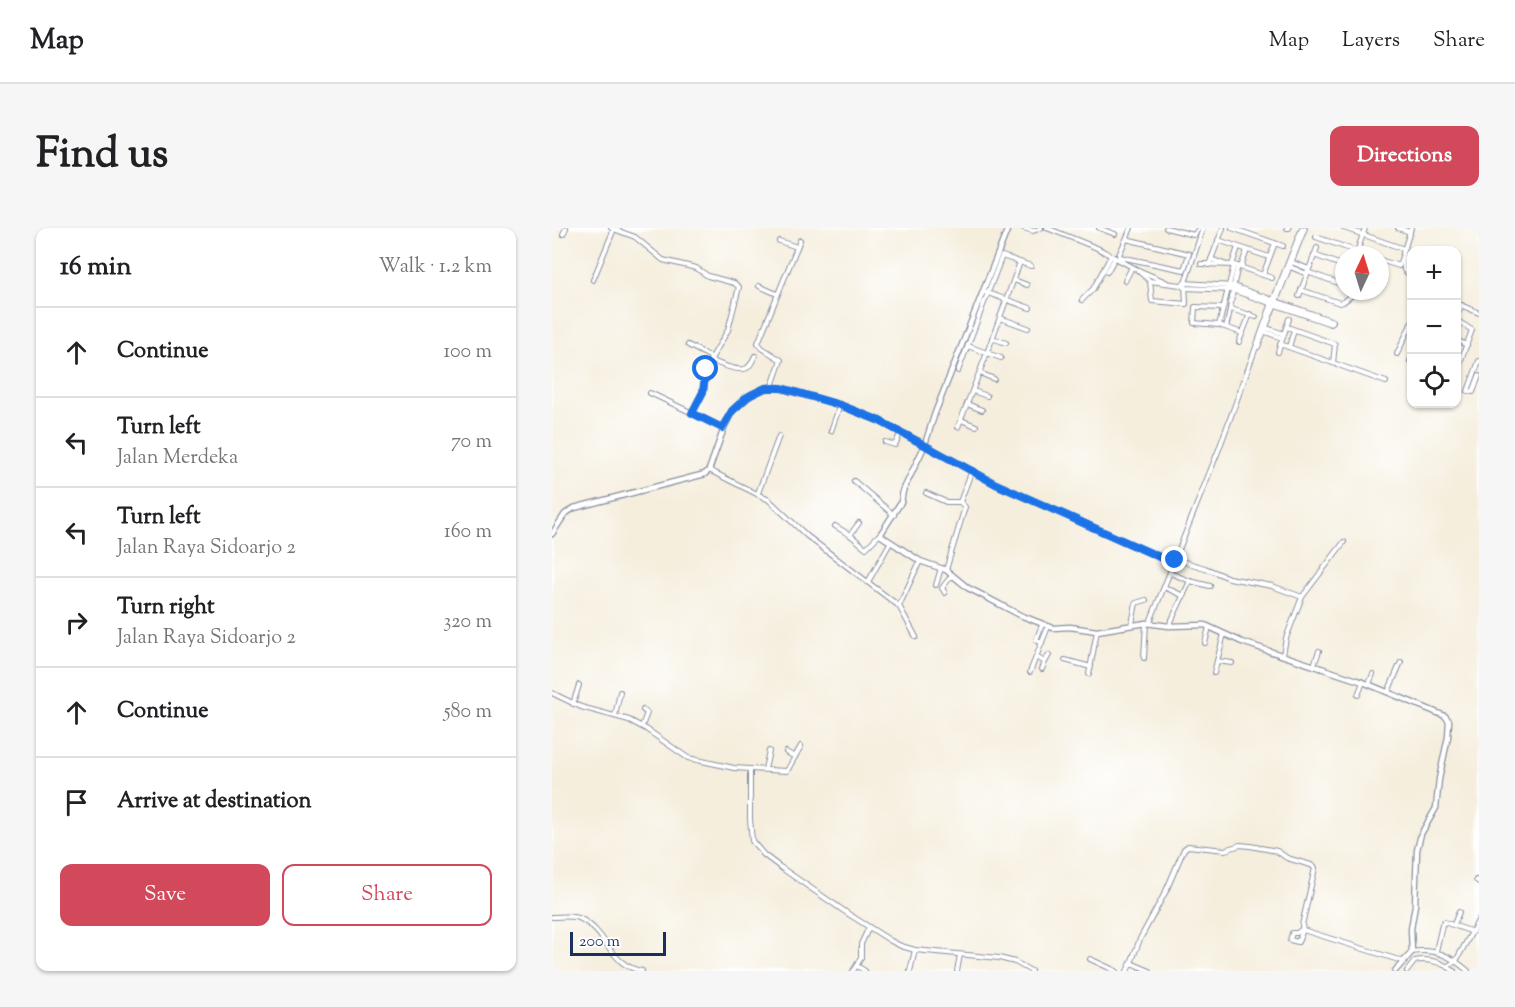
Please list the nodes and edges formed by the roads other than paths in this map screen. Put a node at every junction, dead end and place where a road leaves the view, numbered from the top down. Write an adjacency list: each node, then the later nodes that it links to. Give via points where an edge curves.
1 (566, 228): 18 (street)
2 (1008, 228): 35 (street)
3 (1024, 228): 4 (street)
4 (1041, 228)
5 (1047, 228): 38 (street)
6 (1099, 228): 19 (street)
7 (1131, 228): 22 (street)
8 (1166, 228): 9 (street, via 1194,235)
9 (1201, 228): 63 (street)
10 (1223, 228): 24 (street)
11 (1232, 228): 26 (street)
12 (1303, 228): 45 (street)
13 (1344, 228): 20 (street)
14 (1365, 228): 20 (street)
15 (1398, 228): 17 (street)
16 (613, 229): 56 (street); 106 (street, via 635,237 665,261 697,268 708,276 739,286 728,330)
17 (1410, 230): 33 (street)
18 (563, 234)
19 (1116, 234)
20 (1364, 235): 29 (street); 33 (street)
21 (1317, 237): 28 (street)
22 (1126, 239): 22 (street, via 1120,257 1182,271 1190,256)
23 (800, 240): 30 (street)
24 (1218, 240): 31 (street); 40 (street)
25 (779, 241): 30 (street)
26 (1275, 243): 27 (street); 39 (street)
27 (1283, 246)
28 (1341, 246)
29 (1359, 246)
30 (796, 247): 68 (street)
31 (1238, 247): 34 (street); 49 (street)
32 (1317, 249): 36 (street)
33 (1404, 249): 37 (street)
34 (1247, 250): 39 (street); 49 (street)
35 (1000, 255): 41 (street); 67 (street)
36 (1314, 255): 42 (street); 52 (street)
37 (1402, 255): 43 (street, via 1398,266); 53 (street)
38 (1113, 257): 50 (street); 51 (street); 71 (street)
39 (1269, 257): 54 (street)
40 (1211, 259): 46 (street); 47 (street)
41 (1020, 262): 48 (street); 57 (street)
42 (1335, 263)
43 (1389, 263)
44 (1201, 264): 46 (street)
45 (1288, 264): 52 (street); 73 (street)
46 (1209, 265): 47 (street)
47 (1225, 265): 49 (street)
48 (1031, 266)
49 (1236, 266): 54 (street); 65 (street)
50 (1134, 268): 58 (street); 59 (street); 61 (street)
51 (1107, 272)
52 (1308, 272): 60 (street); 66 (street)
53 (1407, 273)
54 (1263, 275): 55 (street)
55 (1272, 278)
56 (593, 280)
57 (1014, 280): 62 (street); 70 (street)
58 (1125, 281)
59 (1150, 281): 61 (street); 63 (street, via 1152,301 1184,305)
60 (1335, 282)
61 (1170, 284): 63 (street)
62 (1027, 285)
63 (1184, 285): 65 (street)
64 (759, 286): 68 (street)
65 (1230, 288): 73 (street); 75 (street)
66 (1301, 290): 69 (street); 72 (street, via 1340,303)
67 (985, 292): 70 (street); 99 (street); 131 (street)
68 (777, 294): 115 (street, via 758,343 781,360)
69 (1299, 296)
70 (1007, 300): 76 (street); 80 (street)
71 (1083, 300)
72 (1344, 300)
73 (1274, 302): 73 (street, via 1333,320 1333,323); 87 (street)
74 (1462, 305): 77 (street)
75 (1227, 307): 78 (street); 83 (street); 83 (street, via 1194,309 1195,324); 84 (street)
76 (1030, 308)
77 (1479, 313)
78 (1250, 314): 79 (street); 89 (street)
79 (1256, 317)
80 (1000, 318): 86 (street); 92 (street)
81 (1289, 319): 85 (street)
82 (1461, 322): 98 (street, via 1472,328)
83 (1219, 325): 84 (street)
84 (1226, 327): 89 (street)
85 (1287, 327): 88 (street); 91 (street)
86 (1028, 328)
87 (1264, 329): 91 (street); 148 (street)
88 (1294, 330): 100 (street); 109 (street, via 1335,344)
89 (1242, 333): 93 (street)
90 (1407, 333): 103 (street)
91 (1283, 336): 96 (street)
92 (992, 338): 95 (street); 102 (street)
93 (1239, 342)
94 (1461, 342): 98 (street)
95 (1006, 343)
96 (1280, 344): 100 (street); 101 (street)
97 (688, 345): 106 (street)
98 (1467, 345): 105 (street)
99 (968, 346): 102 (street); 110 (street)
100 (1288, 347): 109 (street)
101 (1278, 352)
102 (987, 353): 107 (street); 111 (street)
103 (1397, 354)
104 (755, 356): 106 (street, via 745,369 731,368)
105 (1461, 356)
106 (710, 358): 122 (street, via 703,392)
107 (1001, 358)
108 (1479, 361): 112 (street, via 1468,391 1473,392)
109 (1333, 363): 114 (street)
110 (958, 371)
111 (980, 373): 113 (street); 116 (street)
112 (1479, 376)
113 (994, 379)
114 (1386, 382)
115 (773, 384): 120 (street); 125 (street, via 747,397)
116 (973, 391): 118 (street); 119 (street)
117 (651, 393): 122 (street)
118 (987, 396)
119 (967, 404): 121 (street); 123 (street)
120 (840, 405): 127 (street); 128 (street)
121 (982, 410)
122 (692, 413): 125 (street)
123 (961, 420): 124 (street); 126 (street)
124 (976, 426)
125 (722, 427): 132 (street)
126 (958, 428)
127 (831, 430)
128 (901, 432): 130 (street, via 895,445); 131 (street)
129 (779, 435): 135 (street)
130 (885, 442)
131 (924, 444): 133 (street); 138 (street)
132 (709, 470): 135 (street); 139 (street, via 574,508)
133 (972, 470): 137 (street); 148 (street)
134 (854, 481): 138 (street)
135 (758, 493): 153 (street)
136 (926, 493): 137 (street)
137 (960, 502): 149 (street, via 965,508)
138 (894, 515): 143 (street)
139 (556, 523): 142 (street)
140 (859, 524): 144 (street)
141 (835, 526): 144 (street)
142 (552, 534)
143 (879, 534): 144 (street, via 867,548); 146 (street)
144 (850, 535)
145 (1344, 542): 159 (street)
146 (890, 543): 147 (street); 153 (street)
147 (920, 561): 149 (street); 161 (street)
148 (1174, 561): 150 (street); 159 (street)
149 (944, 568): 151 (street); 154 (street)
150 (1170, 573): 152 (street); 156 (street)
151 (952, 575): 157 (street, via 942,588); 164 (street, via 968,588)
152 (1190, 581): 155 (street); 158 (street)
153 (868, 582): 161 (street)
154 (936, 585)
155 (1210, 586)
156 (1164, 587): 158 (street); 162 (street)
157 (945, 593)
158 (1184, 596): 165 (street)
159 (1302, 597): 175 (street)
160 (1146, 600): 163 (street, via 1136,603)
161 (899, 606): 170 (street)
162 (1148, 622): 163 (street); 165 (street); 177 (street)
163 (1132, 624): 168 (street)
164 (1042, 625): 166 (street); 171 (street, via 1036,640)
165 (1169, 626): 167 (street)
166 (1048, 627): 168 (street); 171 (street)
167 (1209, 627): 169 (street); 172 (street)
168 (1097, 632): 184 (street)
169 (1224, 634): 175 (street); 179 (street)
170 (916, 638)
171 (1042, 643): 176 (street)
172 (1205, 644)
173 (1319, 651): 183 (street)
174 (1049, 654): 180 (street)
175 (1283, 655): 183 (street)
176 (1036, 657): 180 (street); 186 (street)
177 (1144, 658)
178 (1065, 660): 184 (street)
179 (1217, 661): 182 (street); 187 (street)
180 (1045, 662): 185 (street)
181 (1401, 662): 194 (street)
182 (1232, 663)
183 (1314, 665): 190 (street)
184 (1090, 667): 188 (street)
185 (1042, 669)
186 (1030, 672)
187 (1214, 673)
188 (1089, 674)
189 (1373, 674): 191 (street)
190 (1363, 682): 191 (street); 196 (street)
191 (1369, 684): 194 (street)
192 (579, 685): 197 (street)
193 (620, 692): 199 (street)
194 (1388, 692): 215 (street, via 1449,721 1436,808 1417,850)
195 (552, 693): 197 (street)
196 (1358, 695)
197 (573, 704): 199 (street)
198 (643, 710): 200 (street, via 647,713)
199 (615, 716): 200 (street)
200 (642, 726): 205 (street, via 688,758)
201 (801, 746): 204 (street)
202 (769, 751): 206 (street)
203 (786, 752): 204 (street)
204 (795, 757): 206 (street, via 788,771)
205 (750, 769): 206 (street); 211 (street, via 750,833 755,845 780,867)
206 (765, 769)
207 (1459, 912): 210 (street)
208 (552, 917): 223 (street, via 581,919 598,932 621,962)
209 (1479, 919): 212 (street)
210 (1454, 924): 212 (street); 214 (street, via 1443,923)
211 (869, 927): 213 (street); 221 (street)
212 (1473, 932): 220 (street)
213 (915, 950): 216 (street); 226 (street)
214 (1436, 951): 215 (street); 220 (street)
215 (1412, 952): 218 (street)
216 (960, 955): 227 (street); 228 (street, via 1015,962)
217 (1090, 959): 229 (street)
218 (1402, 961): 219 (street, via 1303,929 1316,868 1277,851 1240,845 1225,850 1186,848); 222 (street)
219 (1131, 963): 230 (street); 231 (street)
220 (1452, 964): 222 (street, via 1420,960); 232 (street); 233 (street)
221 (857, 966): 224 (street); 225 (street)
222 (1401, 970)
223 (642, 971)
224 (853, 971)
225 (865, 971)
226 (910, 971)
227 (957, 971)
228 (1031, 971)
229 (1116, 971)
230 (1126, 971)
231 (1150, 971)
232 (1454, 971)
233 (1468, 971)

